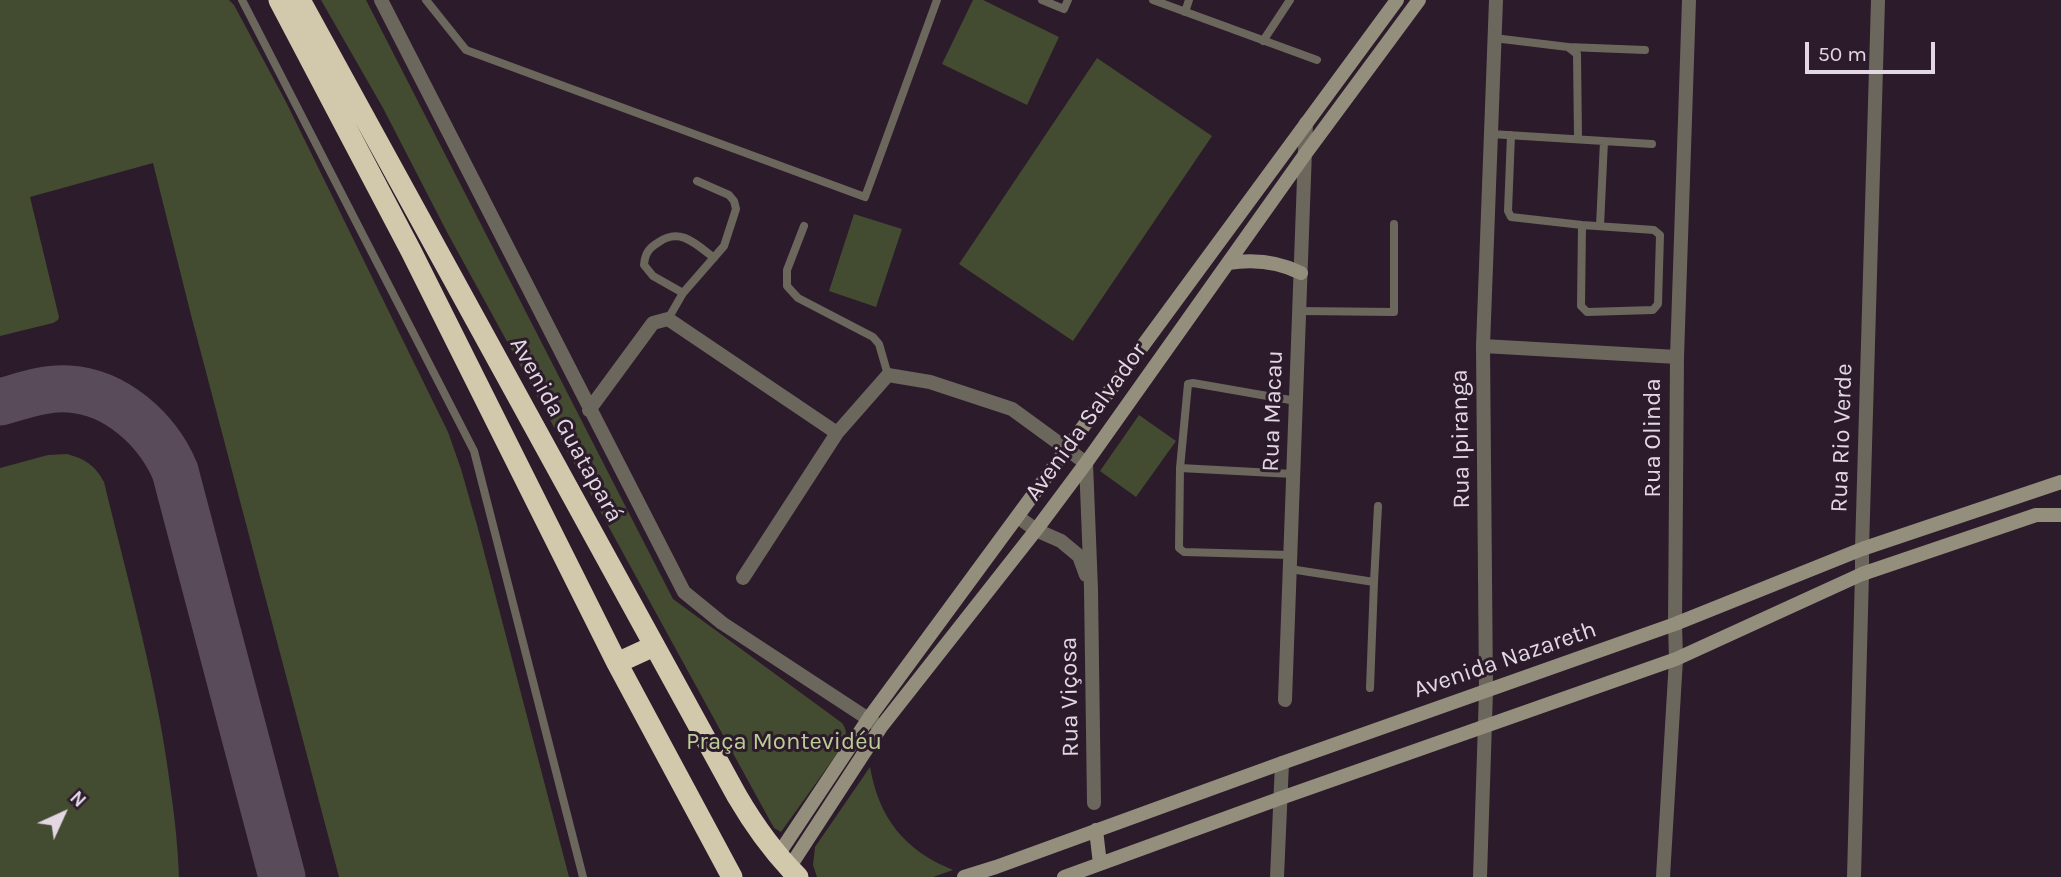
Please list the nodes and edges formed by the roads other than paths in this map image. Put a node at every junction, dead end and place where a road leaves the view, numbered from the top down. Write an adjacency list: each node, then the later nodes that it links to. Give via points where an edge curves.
1 (242, 0): 78 (lane, via 474,451)
2 (279, 0): 65 (highway, via 411,251)
3 (300, 0): 63 (highway, Avenida Guatapará)
4 (381, 0): 45 (street, Avenida Guatapará)
5 (426, 0): 6 (lane, via 466,50 865,197)
6 (937, 0)
7 (1042, 0): 8 (lane, via 1064,9)
8 (1068, 0)
9 (1153, 0): 17 (lane)
10 (1189, 0): 17 (lane)
11 (1290, 0): 19 (lane)
12 (1396, 0): 23 (street, Avenida Salvador)
13 (1419, 0): 29 (street, Avenida Salvador)
14 (1496, 0): 18 (street, Rua Ipiranga)
15 (1689, 0): 42 (street, Rua Olinda)
16 (1878, 0): 56 (street, Rua Rio Verde)
17 (1185, 12): 19 (lane)
18 (1494, 38): 20 (lane); 24 (street, Rua Ipiranga)
19 (1263, 41): 22 (lane)
20 (1568, 47): 21 (lane); 26 (lane, via 1577,54)
21 (1645, 50)
22 (1317, 60)
23 (1306, 124): 29 (street, Rua Macau); 47 (street, Avenida Salvador)
24 (1491, 134): 25 (lane); 41 (street, Rua Ipiranga)
25 (1511, 135): 26 (lane); 32 (lane, via 1511,217)
26 (1578, 138): 27 (lane)
27 (1604, 141): 28 (lane); 34 (lane)
28 (1652, 144)
29 (1306, 153): 36 (street, Avenida Salvador); 37 (street, Rua Macau)
30 (697, 181): 35 (lane, via 729,195 736,209 724,246)
31 (1394, 223): 39 (lane, via 1394,312)
32 (1582, 225): 34 (lane); 34 (lane, via 1581,306 1587,312 1653,310 1660,235 1654,229)
33 (804, 226): 43 (lane, via 787,270 787,286 798,298 873,337)
34 (1601, 226)
35 (714, 258): 38 (lane); 38 (lane, via 678,235 668,236 645,254 644,265 653,276)
36 (1228, 263): 37 (street, via 1255,260); 48 (street, Avenida Salvador)
37 (1301, 273): 39 (street, Rua Macau)
38 (683, 293): 40 (lane)
39 (1300, 311): 44 (street, Rua Macau)
40 (668, 319): 45 (street, via 653,323); 46 (street)
41 (1483, 346): 42 (street); 67 (street, Rua Ipiranga)
42 (1677, 357): 62 (street, Rua Olinda)
43 (888, 375): 46 (street); 47 (street, via 930,382 1012,408)
44 (1296, 401): 49 (lane, via 1188,384); 50 (street, Rua Macau)
45 (589, 410): 69 (street, Avenida Guatapará, via 684,592)
46 (837, 433): 59 (street)
47 (1065, 449): 48 (street); 54 (street, Avenida Salvador)
48 (1086, 463): 55 (street, Avenida Salvador); 61 (street, Rua Viçosa)
49 (1180, 468): 50 (lane); 57 (lane, via 1179,548)
50 (1293, 474): 57 (street, Rua Macau)
51 (2061, 482): 56 (street, Avenida Nazareth)
52 (1378, 506): 60 (lane)
53 (2061, 515): 58 (street, via 2036,516)
54 (1018, 517): 55 (street, Rua Viçosa); 69 (street, Avenida Salvador)
55 (1036, 530): 61 (street, Rua Viçosa, via 1061,541 1079,556); 69 (street, Avenida Salvador)
56 (1861, 549): 58 (street, Rua Rio Verde); 62 (street, Avenida Nazareth)
57 (1290, 562): 60 (lane); 68 (street, Rua Macau)
58 (1863, 574): 64 (street); 85 (street, Rua Rio Verde)
59 (743, 578)
60 (1374, 582): 66 (lane)
61 (1091, 589): 73 (street, Rua Viçosa)
62 (1675, 624): 64 (street, Rua Olinda); 67 (street, Avenida Nazareth)
63 (654, 646): 65 (highway); 76 (highway, Avenida Guatapará, via 752,821)
64 (1676, 659): 70 (street); 84 (street, Rua Olinda)
65 (617, 663): 79 (highway)
66 (1370, 688)
67 (1486, 691): 70 (street, Rua Ipiranga); 71 (street, Avenida Nazareth)
68 (1285, 700)
69 (875, 723): 76 (street, Avenida Salvador)
70 (1485, 726): 72 (street); 83 (street, Rua Ipiranga)
71 (1282, 763): 72 (street); 74 (street, Avenida Nazareth)
72 (1281, 798): 75 (street); 82 (street)
73 (1094, 803)
74 (1096, 830): 75 (street); 77 (street, Avenida Nazareth)
75 (1100, 864): 81 (street)
76 (788, 866)
77 (1000, 872): 80 (street, Avenida Nazareth)
78 (583, 877)
79 (732, 877)
80 (964, 877)
81 (1065, 877)
82 (1277, 877)
83 (1480, 877)
84 (1663, 877)
85 (1854, 877)

